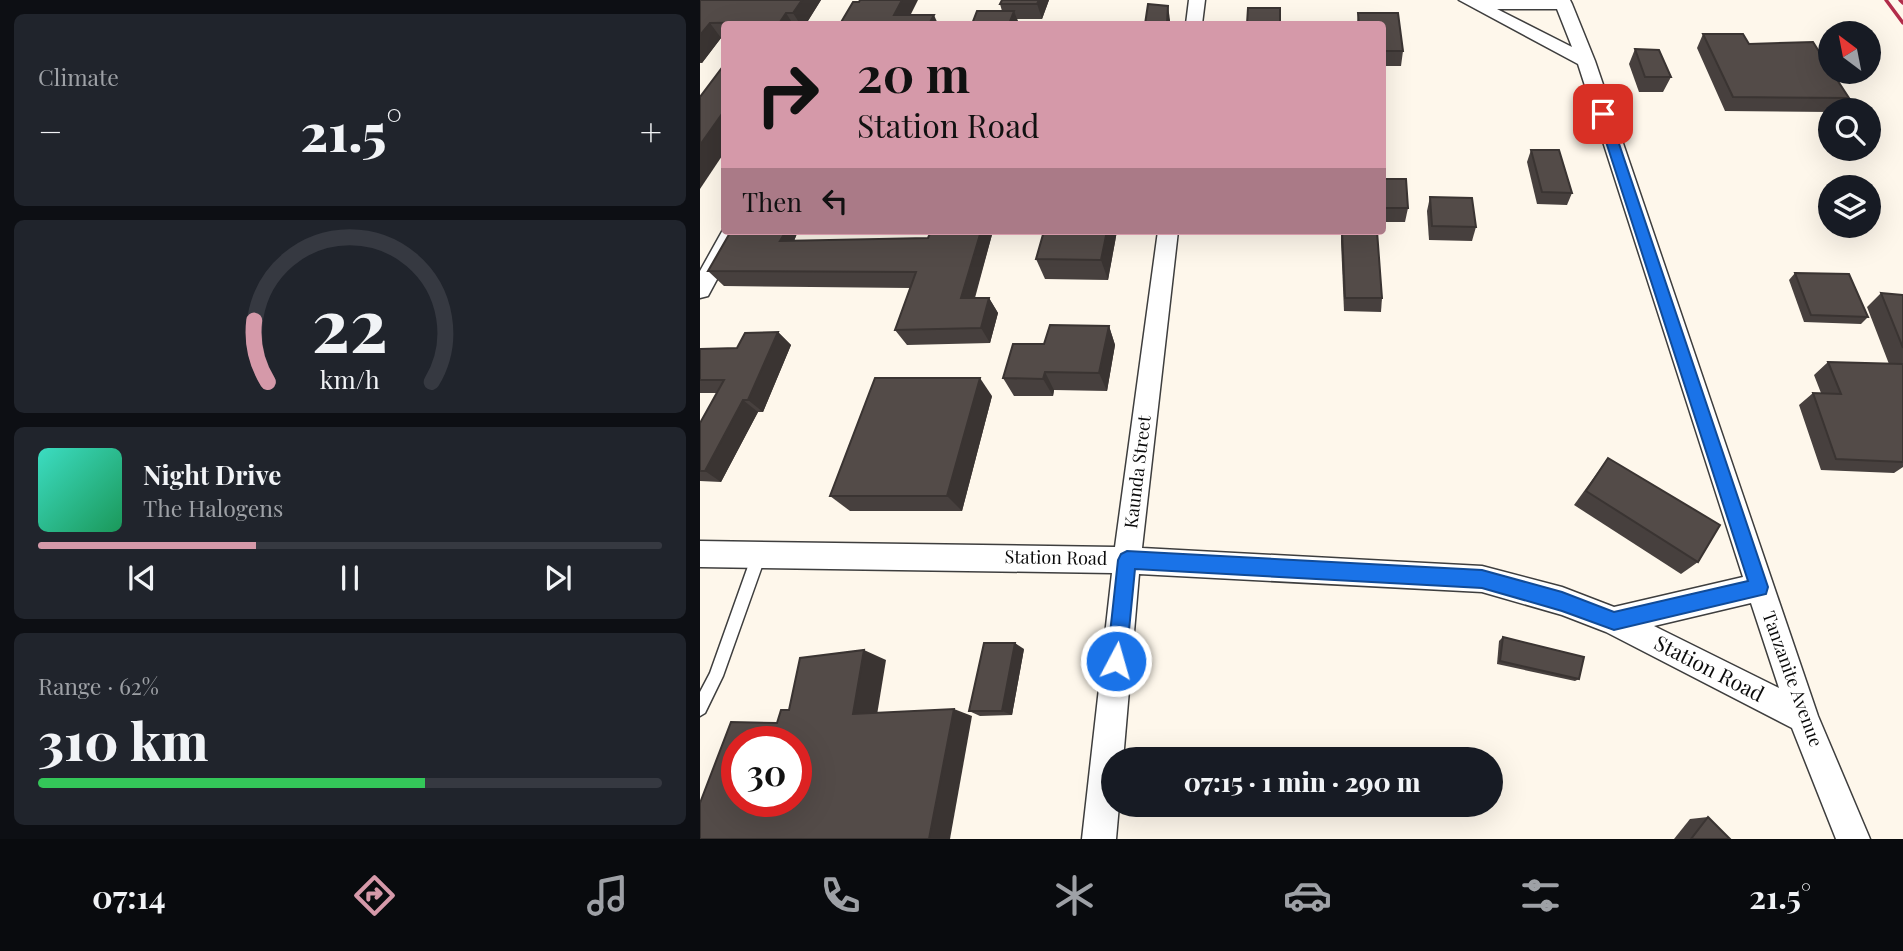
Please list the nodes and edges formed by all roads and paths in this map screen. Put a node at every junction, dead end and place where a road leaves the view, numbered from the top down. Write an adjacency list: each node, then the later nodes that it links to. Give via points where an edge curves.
1 (1197, 0): 4 (street)
2 (1470, 2): 3 (street); 5 (street)
3 (1563, 2): 5 (street, Tanzanite Avenue)
4 (1194, 21)
5 (1586, 61): 12 (street, Tanzanite Avenue)
6 (731, 235): 8 (street)
7 (1168, 235): 11 (street, Kaunda Street)
8 (700, 290)
9 (700, 554): 10 (street, Station Road)
10 (759, 555): 11 (street, Station Road); 14 (lane)
11 (1127, 560): 13 (street, Station Road, via 1482,579); 16 (street, Kaunda Street)
12 (1759, 587): 13 (street, Station Road); 15 (street, Tanzanite Avenue)
13 (1614, 621): 15 (street, Station Road)
14 (700, 708)
15 (1803, 717): 17 (street, Tanzanite Avenue)
16 (1099, 839)
17 (1853, 839)

